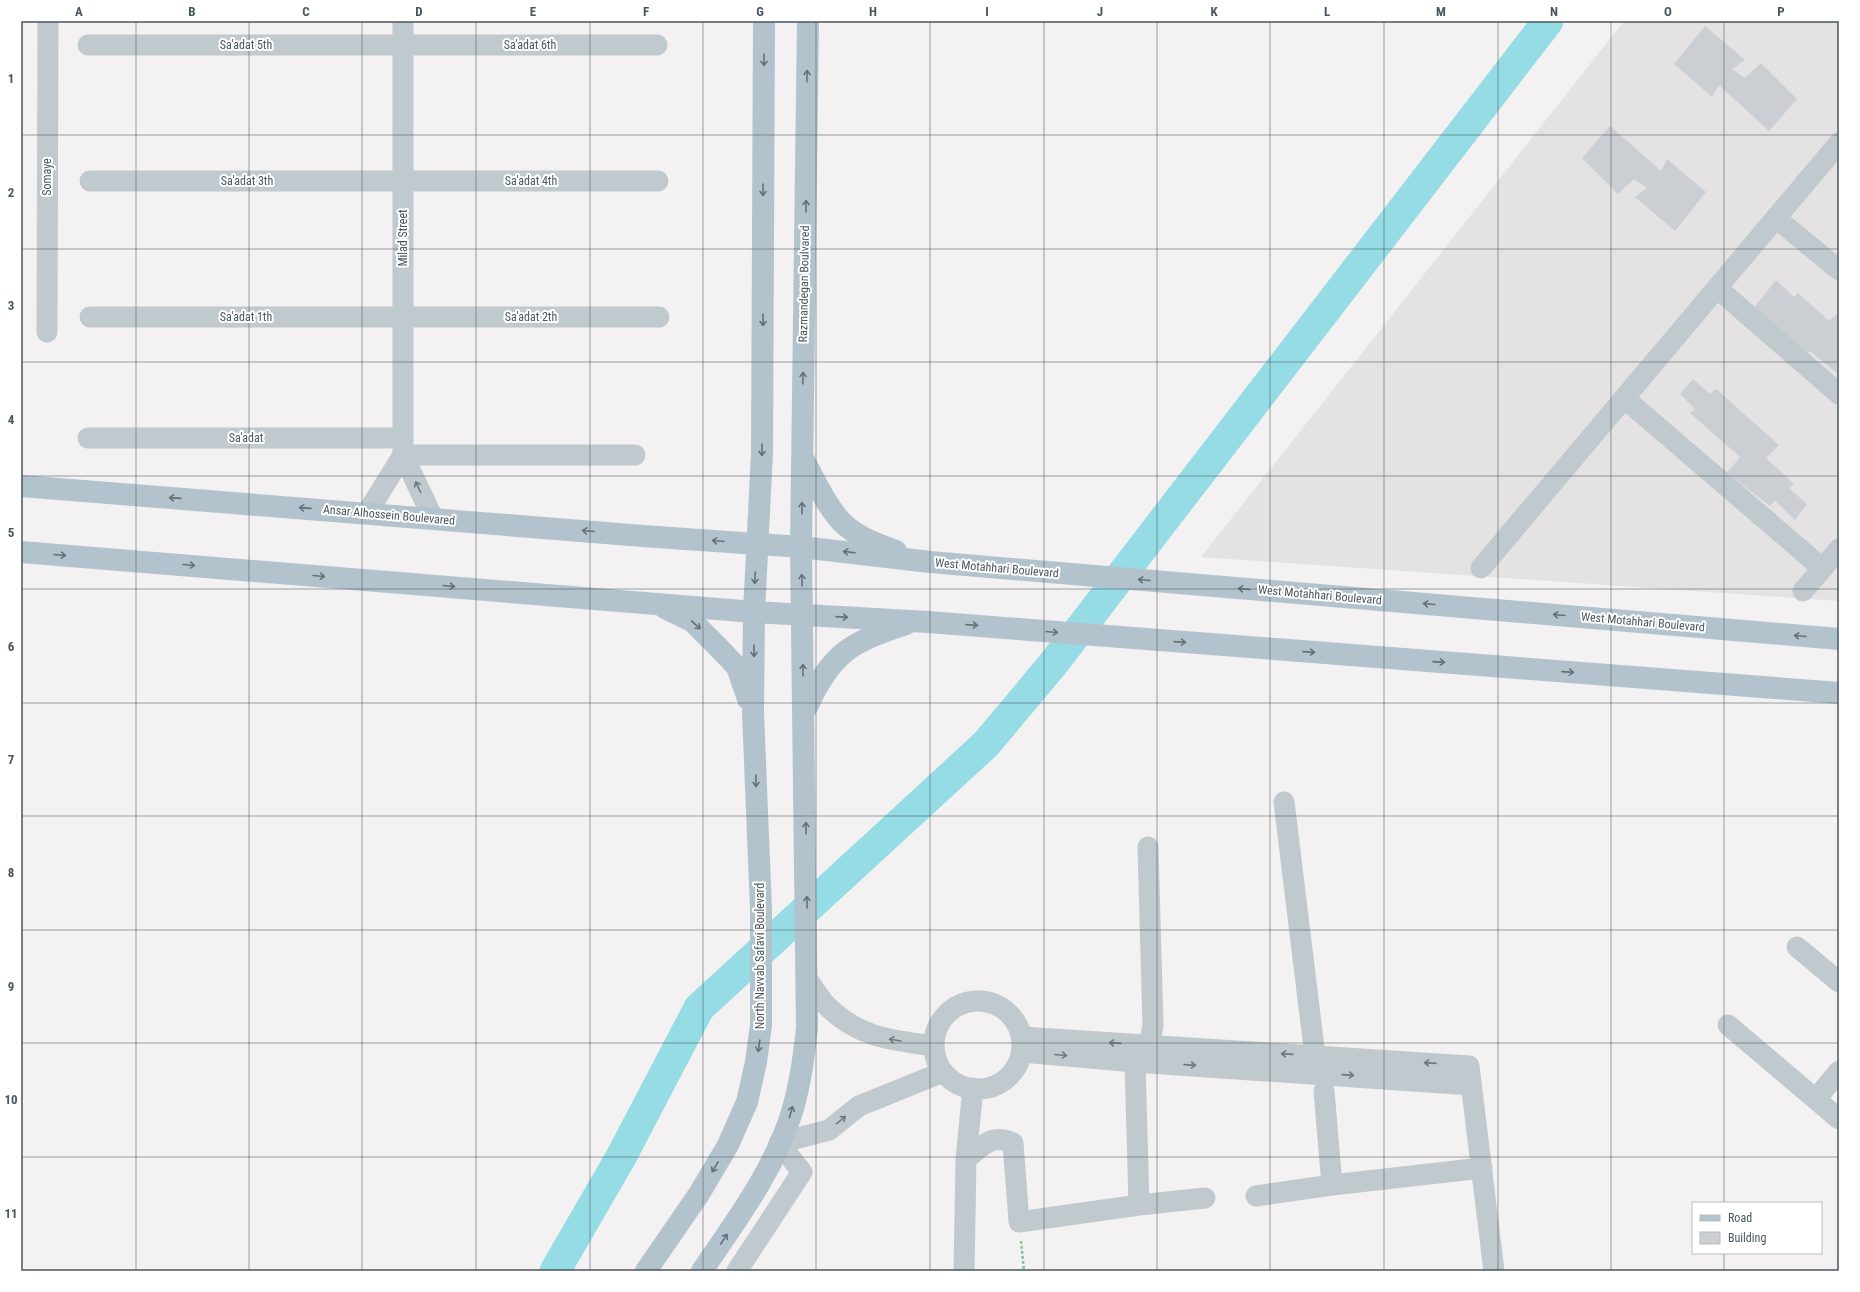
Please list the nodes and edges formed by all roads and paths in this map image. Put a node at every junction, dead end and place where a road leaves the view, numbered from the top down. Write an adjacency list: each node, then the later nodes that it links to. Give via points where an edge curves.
1 (48, 21): 18 (street, Somaye)
2 (403, 21): 6 (street, Milad Street)
3 (764, 21): 28 (main road, one-way to 28, via 762,452)
4 (808, 21): 24 (main road, Razmandegan Boulvared, one-way to 4)
5 (88, 45): 6 (street, Sa'adat 5th)
6 (403, 45): 7 (street, Sa'adat 6th); 10 (street, Milad Street)
7 (657, 45)
8 (1839, 143): 12 (street)
9 (90, 181): 10 (street, Sa'adat 3th)
10 (403, 181): 11 (street, Sa'adat 4th); 17 (street, Milad Street)
11 (658, 182)
12 (1776, 218): 13 (street); 14 (street)
13 (1839, 270)
14 (1717, 288): 19 (street); 20 (street)
15 (90, 317): 17 (street, Sa'adat 1th)
16 (659, 317): 17 (street, Sa'adat 2th)
17 (403, 318): 22 (street, Milad Street)
18 (47, 332)
19 (1839, 394)
20 (1624, 398): 33 (street); 34 (street)
21 (88, 438): 22 (street, Sa'adat)
22 (403, 447): 23 (street, Sa'adat); 26 (street); 27 (street, one-way to 22)
23 (635, 455)
24 (802, 456): 29 (main road, Razmandegan Boulvared, one-way to 24); 32 (main road, via 826,501 846,526 879,545)
25 (21, 486): 26 (main road, Ansar Alhossein Boulevared, one-way to 25)
26 (367, 513): 27 (main road, Ansar Alhossein Boulevared)
27 (433, 518): 28 (main road, Ansar Alhossein Boulevared, one-way to 27)
28 (756, 545): 29 (main road, Ansar Alhossein Boulevared); 37 (main road, North Navvab Safavi Boulevard, one-way to 37)
29 (801, 547): 32 (main road, West Motahhari Boulevard, one-way to 29); 38 (main road, Razmandegan Boulvared, one-way to 29)
30 (1839, 549): 34 (street)
31 (21, 552): 36 (main road, one-way to 36)
32 (930, 562): 40 (main road, West Motahhari Boulevard, one-way to 32)
33 (1481, 568)
34 (1822, 568): 35 (street)
35 (1803, 591)
36 (635, 601): 37 (main road); 42 (main road, one-way to 42, via 666,609 692,621 736,667)
37 (754, 612): 38 (main road); 42 (main road, North Navvab Safavi Boulevard, one-way to 42)
38 (803, 614): 39 (main road, one-way to 39); 43 (main road, one-way to 38)
39 (915, 621): 41 (main road, one-way to 41); 43 (main road, via 855,644 831,663 817,683)
40 (1839, 639)
41 (1839, 693)
42 (753, 712): 68 (main road, North Navvab Safavi Boulevard, one-way to 68, via 762,979 761,1025 756,1062 747,1102 728,1145 699,1194)
43 (804, 714): 47 (main road, one-way to 43)
44 (1284, 802): 56 (street)
45 (1148, 847): 51 (street, via 1153,1026)
46 (1797, 947): 48 (street)
47 (807, 979): 52 (street, one-way to 47, via 879,1038 854,1027 827,1006); 60 (main road, one-way to 47, via 791,1115 802,1070 807,1028)
48 (1839, 982)
49 (1728, 1026): 58 (street)
50 (1022, 1044): 51 (street, one-way to 50); 52 (street, via 1016,1022 1006,1011 993,1003 977,1001 964,1003 951,1010 936,1032); 53 (street, one-way to 53); 57 (street, via 1017,1066 1007,1078 994,1086)
51 (1149, 1045): 53 (street); 56 (street, one-way to 51)
52 (934, 1046): 55 (street, via 936,1060)
53 (1134, 1062): 56 (street, one-way to 56); 66 (street)
54 (1839, 1071): 58 (street)
55 (943, 1072): 57 (street, via 953,1082); 60 (street, one-way to 55, via 829,1130 859,1106)
56 (1318, 1073): 62 (street, via 1470,1075); 63 (street)
57 (973, 1088): 61 (street)
58 (1816, 1099): 59 (street)
59 (1839, 1119)
60 (779, 1142): 69 (main road, one-way to 60, via 738,1219); 70 (street, via 802,1172)
61 (966, 1160): 67 (street, via 991,1140 1002,1138 1013,1143); 71 (street)
62 (1482, 1168): 63 (street); 73 (street)
63 (1332, 1185): 64 (street)
64 (1256, 1196)
65 (1205, 1198): 66 (street)
66 (1139, 1205): 67 (street)
67 (1019, 1222): 72 (path)
68 (646, 1271)
69 (702, 1271)
70 (737, 1271)
71 (964, 1271)
72 (1024, 1271)
73 (1494, 1271)

